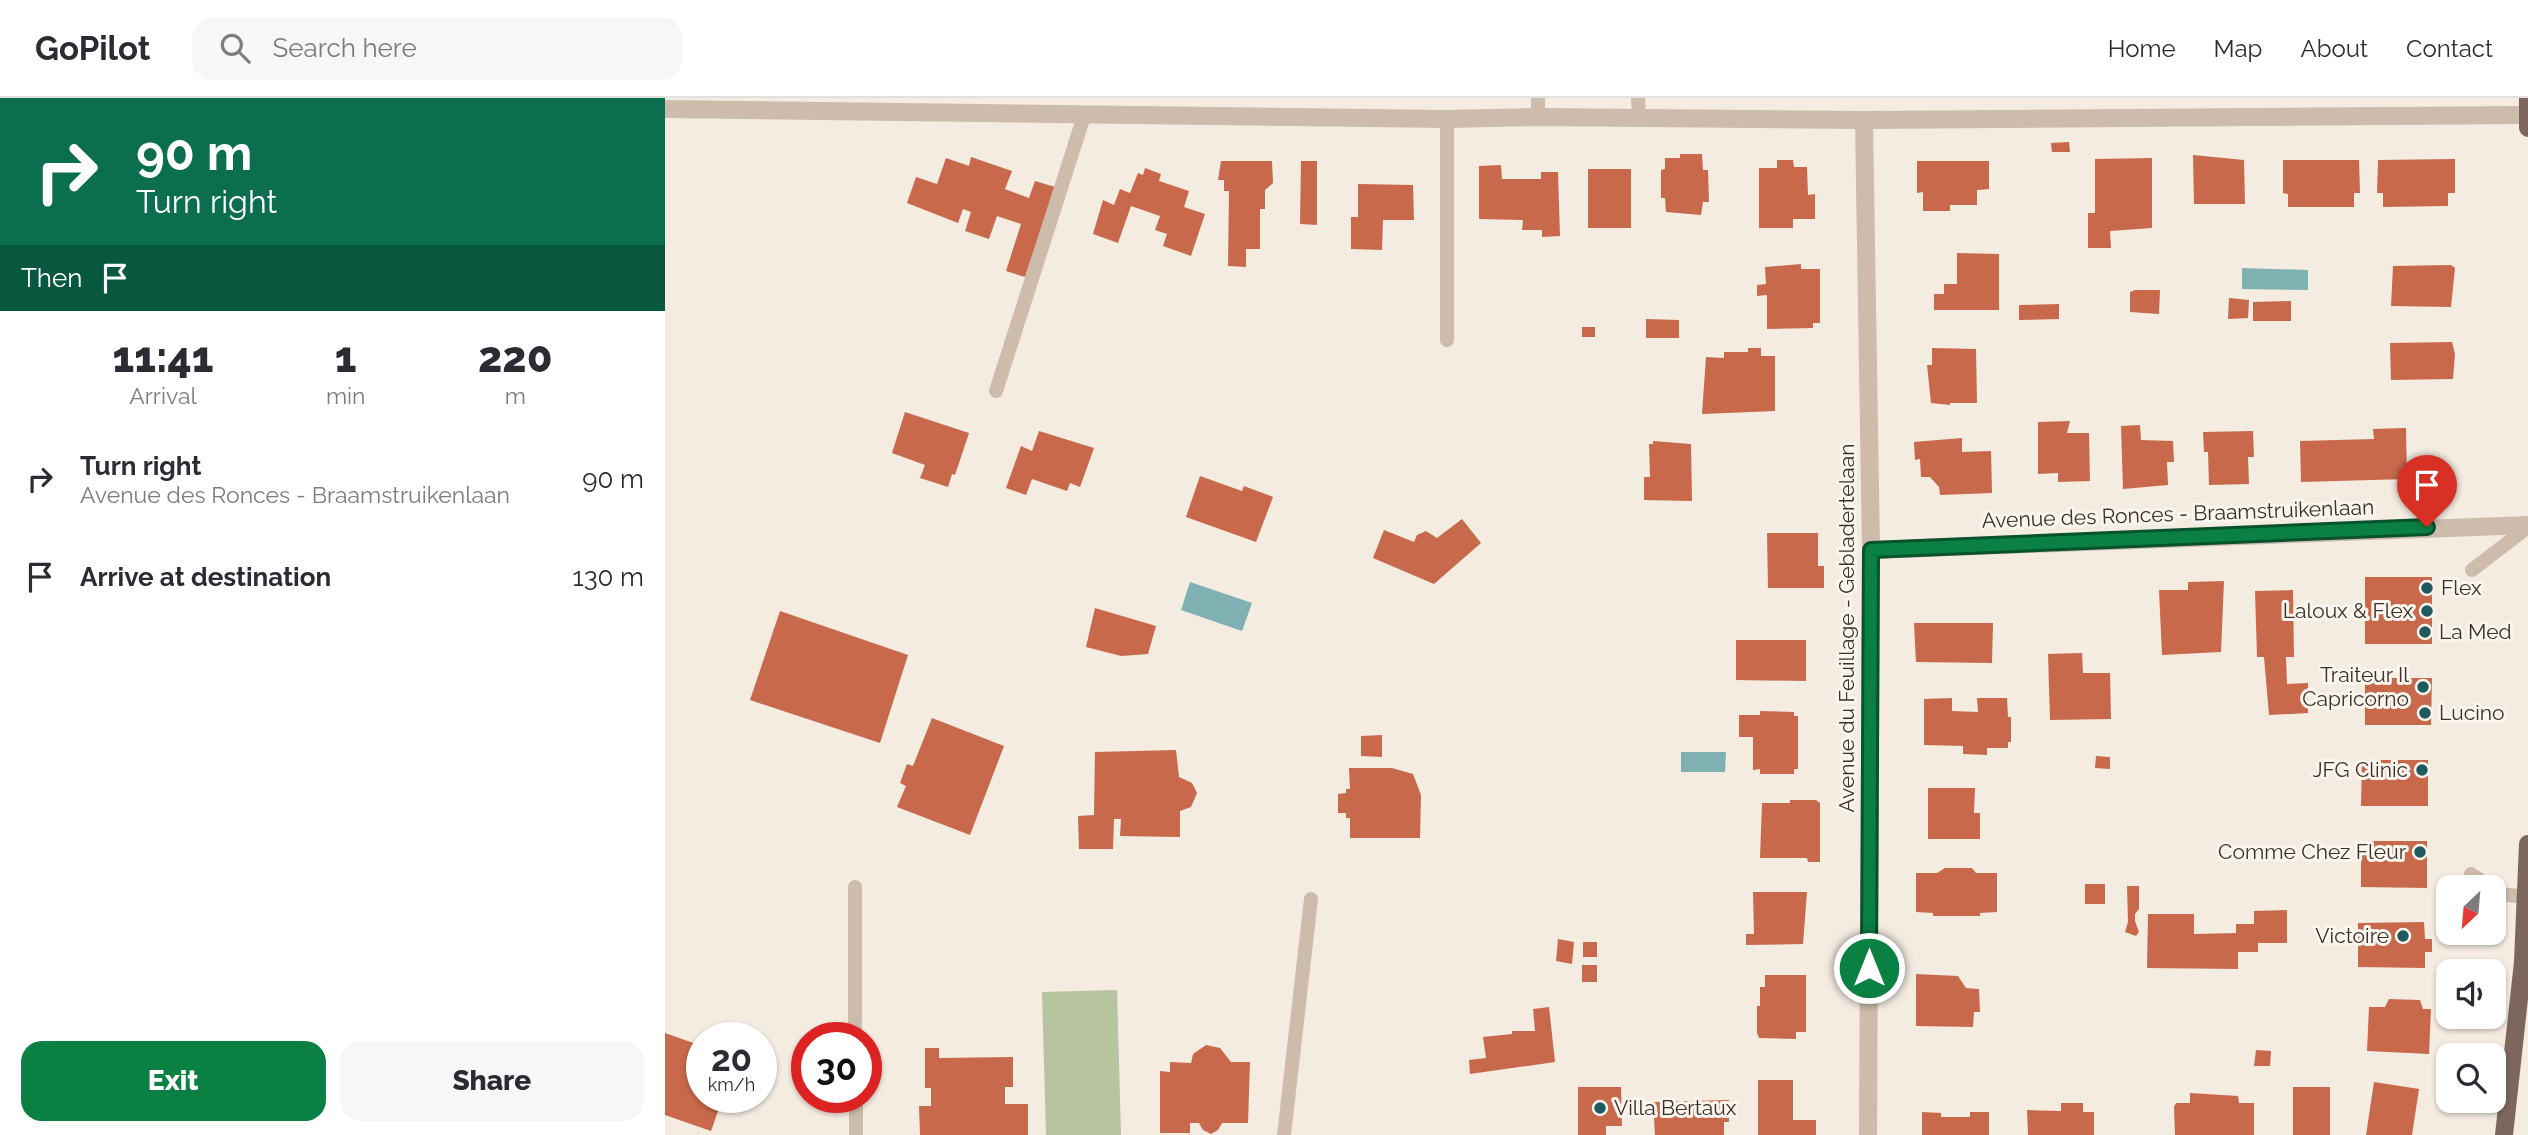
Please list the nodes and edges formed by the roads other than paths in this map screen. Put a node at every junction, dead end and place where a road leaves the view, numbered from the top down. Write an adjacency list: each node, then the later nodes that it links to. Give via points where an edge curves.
1 (1538, 98): 7 (lane)
2 (1639, 98): 8 (lane)
3 (2528, 98): 5 (main road)
4 (665, 109): 6 (street)
5 (2528, 115): 10 (street); 11 (main road)
6 (1084, 116): 9 (street); 13 (lane)
7 (1538, 117): 8 (street); 9 (street)
8 (1639, 118): 10 (street)
9 (1447, 119): 12 (lane)
10 (1864, 120): 15 (street, Avenue du Feuillage - Gebladertelaan)
11 (2528, 128)
12 (1447, 340)
13 (996, 391)
14 (2528, 526): 15 (street, Avenue des Ronces - Braamstruikenlaan); 16 (lane)
15 (1871, 550): 26 (street, Avenue du Feuillage - Gebladertelaan)
16 (2472, 570)
17 (2528, 844): 20 (main road)
18 (855, 887): 22 (lane)
19 (2506, 895): 20 (lane)
20 (2526, 897): 27 (main road)
21 (1311, 899): 25 (lane)
22 (855, 1022)
23 (856, 1113): 24 (lane)
24 (856, 1135)
25 (1284, 1135)
26 (1868, 1135)
27 (2504, 1135)

